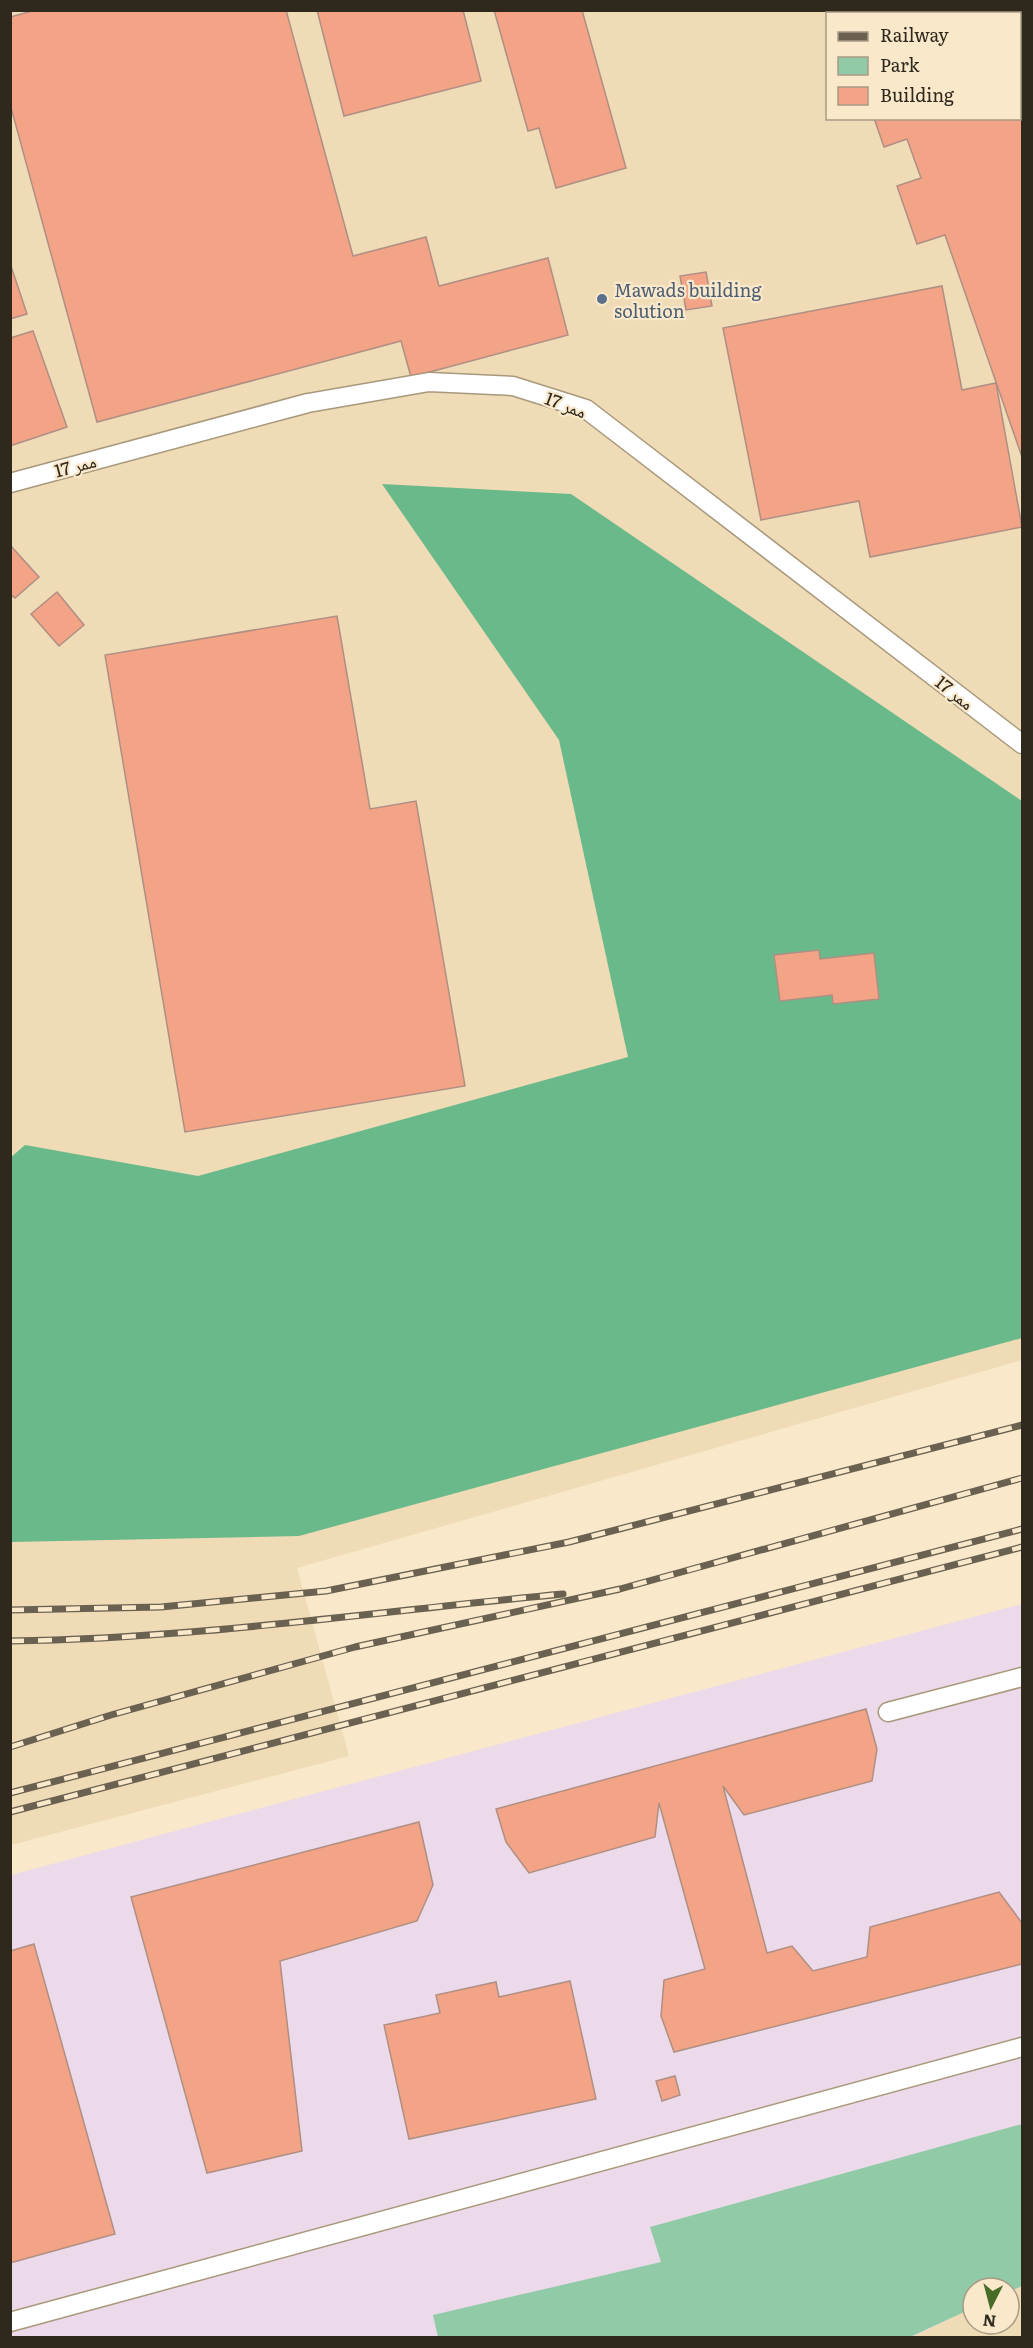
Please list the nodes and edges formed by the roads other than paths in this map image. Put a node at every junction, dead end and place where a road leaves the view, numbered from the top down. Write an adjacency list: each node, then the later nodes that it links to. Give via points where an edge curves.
1 (10, 483): 2 (lane, ممر 17, via 308,403 429,382 513,386 586,409)
2 (1023, 744)
3 (1023, 1677): 4 (lane)
4 (888, 1712)
5 (1023, 2047): 6 (lane)
6 (10, 2322)

